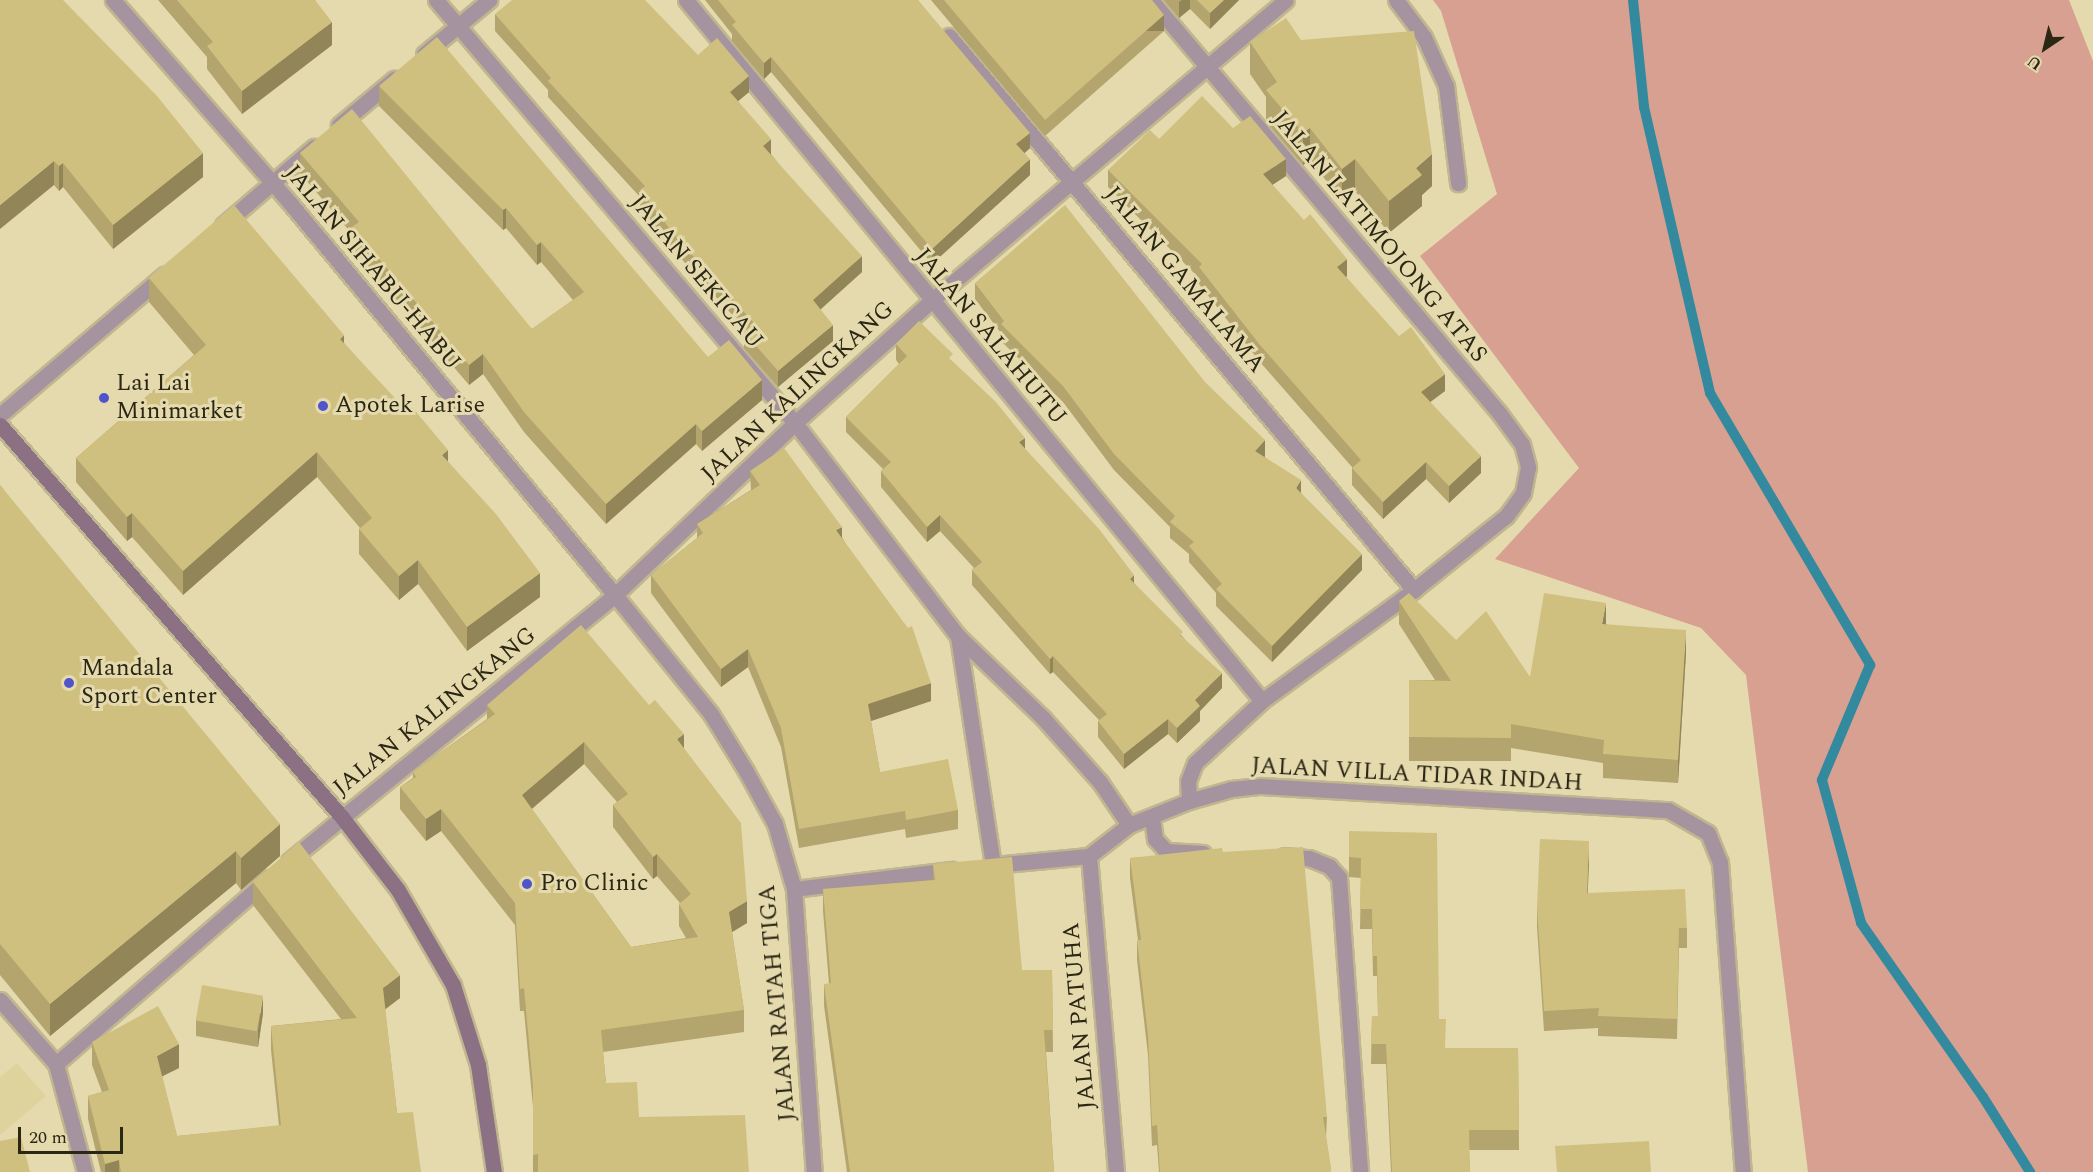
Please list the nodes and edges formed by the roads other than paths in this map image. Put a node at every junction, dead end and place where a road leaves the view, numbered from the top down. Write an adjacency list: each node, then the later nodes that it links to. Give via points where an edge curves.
1 (113, 0): 12 (street, JALAN SIHABU-HABU)
2 (436, 0): 8 (street, JALAN SEKICAU)
3 (489, 0): 8 (street)
4 (686, 0): 16 (street, JALAN SALAHUTU)
5 (1151, 0): 10 (street, JALAN LATIMOJONG ATAS)
6 (1286, 0): 10 (street, JALAN KALINGKANG)
7 (1396, 0): 13 (street, via 1424,38 1446,86)
8 (458, 25): 12 (street); 18 (street, JALAN SEKICAU)
9 (941, 27): 11 (street, JALAN GAMALAMA)
10 (1205, 67): 11 (street, JALAN KALINGKANG); 20 (street, JALAN LATIMOJONG ATAS, via 1522,444 1528,467 1523,494 1506,516)
11 (1070, 179): 16 (street, JALAN KALINGKANG); 20 (street, JALAN GAMALAMA)
12 (272, 183): 14 (street); 21 (street, JALAN SIHABU-HABU)
13 (1458, 183)
14 (208, 237)
15 (172, 268): 17 (street)
16 (931, 300): 18 (street, JALAN KALINGKANG); 23 (street, JALAN SALAHUTU)
17 (0, 415)
18 (795, 423): 21 (street, JALAN KALINGKANG); 22 (street, JALAN SEKICAU)
19 (0, 425): 25 (main road)
20 (1414, 590): 23 (street, JALAN LATIMOJONG ATAS)
21 (615, 595): 25 (street, JALAN KALINGKANG); 32 (street, JALAN RATAH TIGA, via 723,733 775,824)
22 (958, 636): 27 (street, JALAN SEKICAU, via 1057,734 1100,782); 31 (street)
23 (1262, 701): 24 (street, JALAN LATIMOJONG ATAS, via 1195,763 1188,781)
24 (1189, 801): 26 (street, JALAN VILLA TIDAR INDAH); 40 (street, JALAN VILLA TIDAR INDAH, via 1231,789 1261,786 1668,810 1690,819 1708,833 1720,862)
25 (341, 816): 34 (street, JALAN KALINGKANG); 36 (main road, via 398,890 453,985 478,1065)
26 (1152, 818): 27 (street, JALAN VILLA TIDAR INDAH); 28 (street, via 1155,839 1166,851)
27 (1129, 825): 30 (street, JALAN VILLA TIDAR INDAH)
28 (1220, 854)
29 (1266, 855): 39 (street, via 1309,858 1329,866 1339,878)
30 (1089, 856): 31 (street); 38 (street, JALAN PATUHA)
31 (982, 866): 32 (street)
32 (794, 889): 37 (street, JALAN RATAH TIGA)
33 (0, 1000): 34 (street)
34 (56, 1064): 35 (street)
35 (85, 1172)
36 (494, 1172)
37 (814, 1172)
38 (1116, 1172)
39 (1360, 1172)
40 (1743, 1172)

